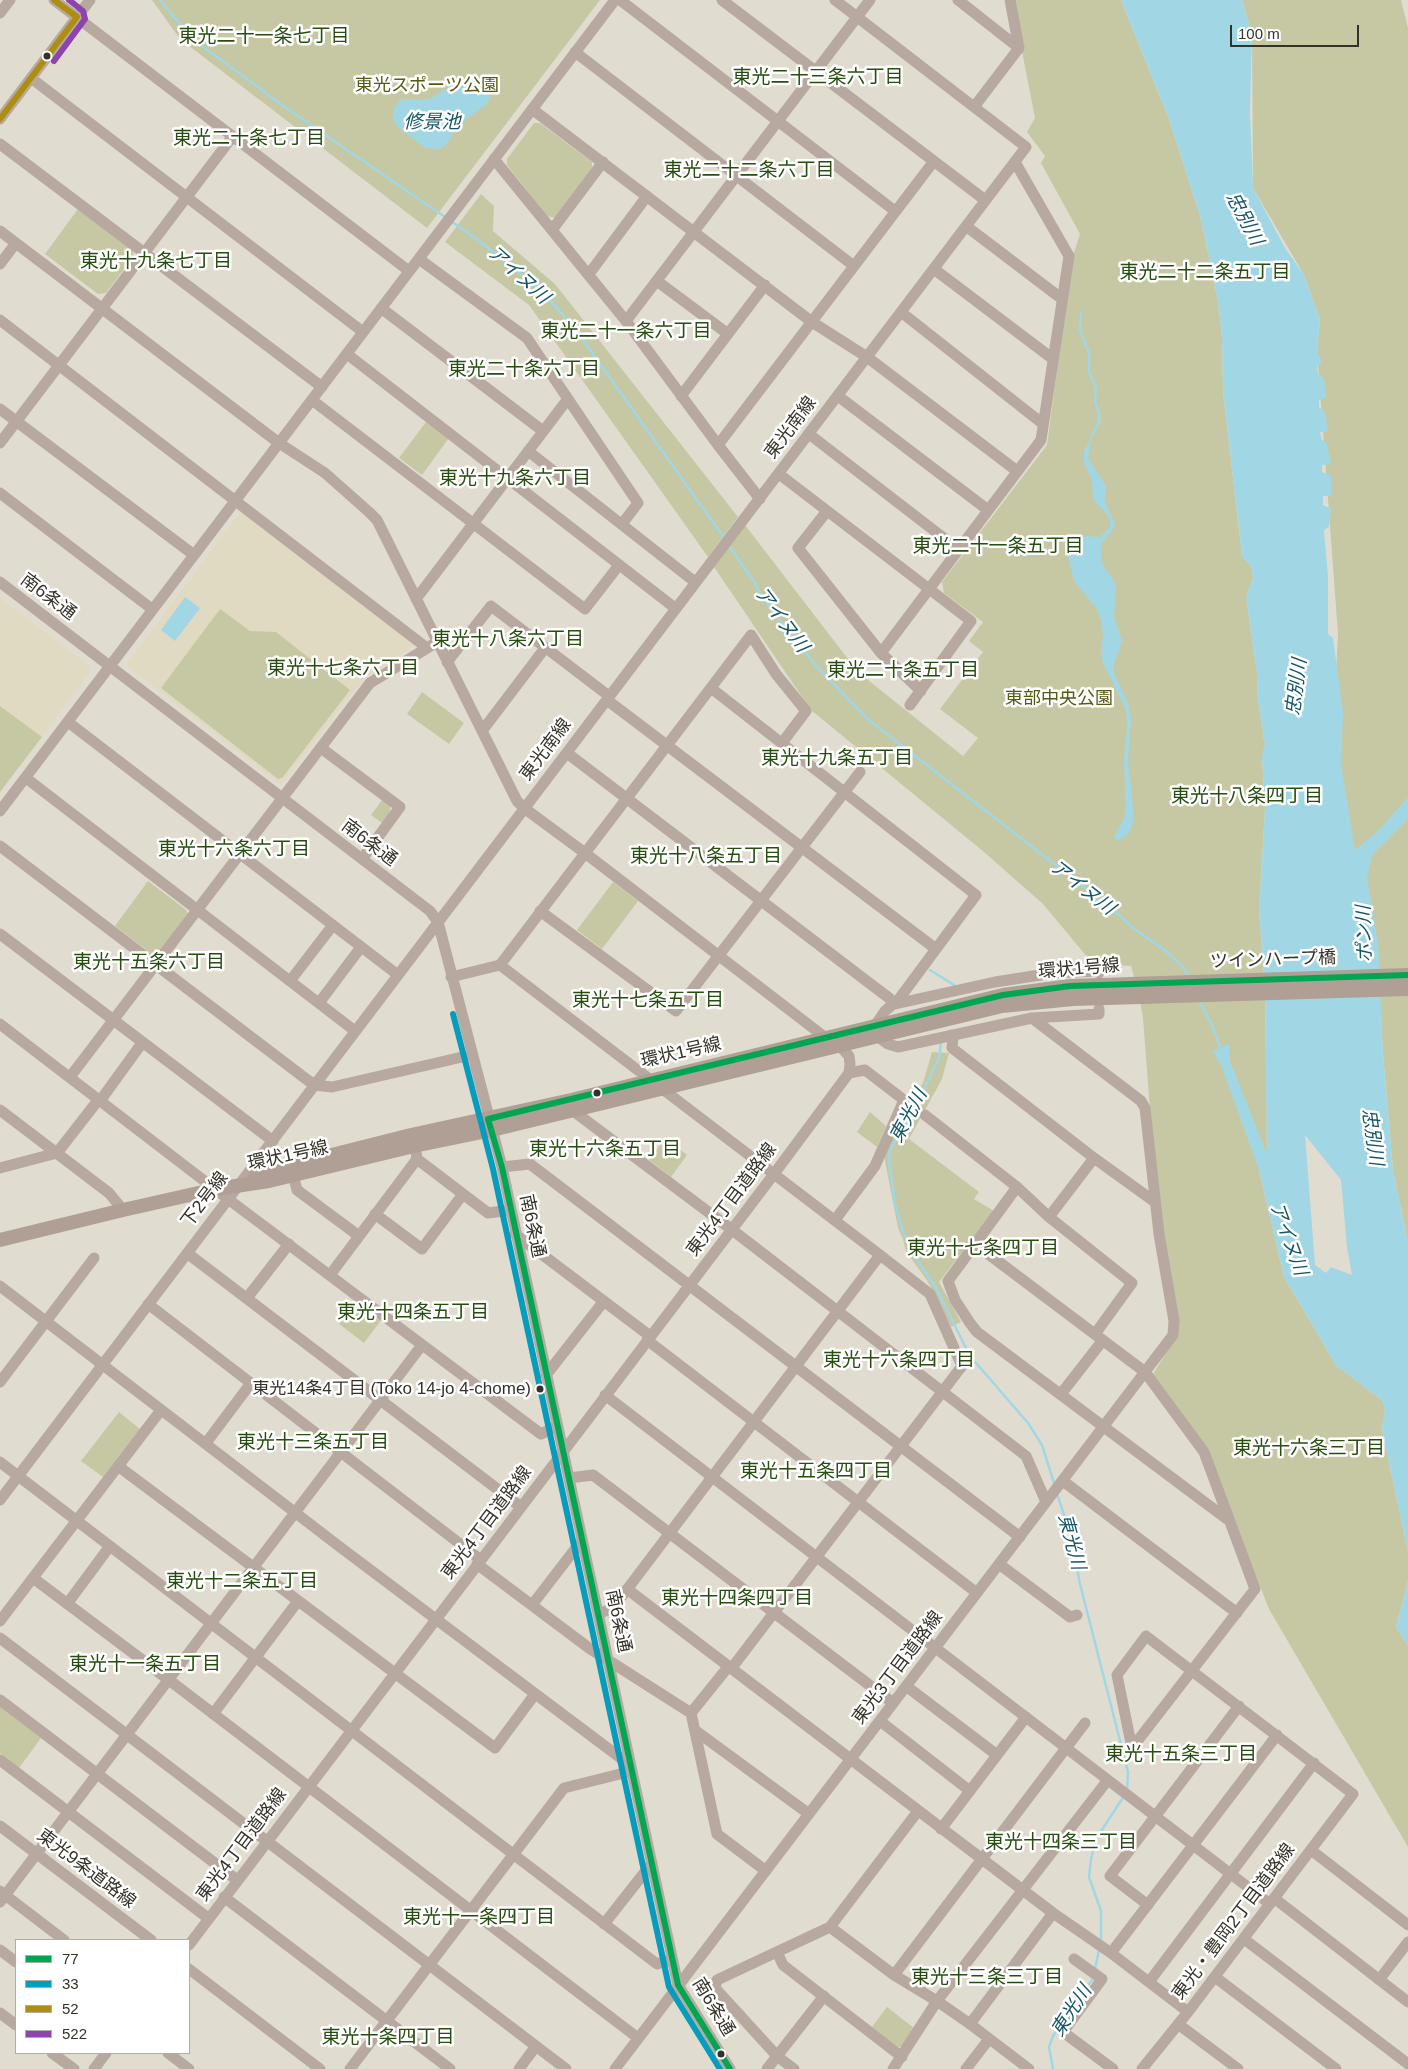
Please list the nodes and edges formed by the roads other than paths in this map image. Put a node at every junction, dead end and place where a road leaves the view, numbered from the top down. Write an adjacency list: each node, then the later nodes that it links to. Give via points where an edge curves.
1 (10, 0): 11 (street)
2 (54, 0): 12 (street)
3 (90, 0): 12 (street)
4 (615, 0): 15 (street)
5 (620, 0): 21 (street)
6 (722, 0): 16 (street)
7 (834, 0): 13 (street, 東光南線)
8 (870, 0): 13 (street)
9 (958, 0): 14 (street)
10 (1010, 0): 14 (street)
11 (0, 13)
12 (77, 17): 17 (street); 22 (street)
13 (857, 17): 16 (street); 18 (street, 東光南線)
14 (1019, 48): 18 (street)
15 (575, 52): 19 (street); 28 (street)
16 (815, 72): 21 (street); 25 (street)
17 (31, 78): 20 (street); 30 (street)
18 (974, 107): 27 (street, 東光南線, via 1026,147)
19 (532, 108): 24 (street); 26 (street)
20 (0, 119)
21 (779, 121): 28 (street); 32 (street)
22 (233, 136): 30 (street); 43 (street)
23 (0, 144): 38 (street)
24 (494, 159): 34 (street); 39 (street)
25 (934, 161): 31 (street); 32 (street)
26 (603, 162): 29 (street); 34 (street)
27 (1015, 162): 31 (street, 東光南線); 47 (street, via 1068,256)
28 (736, 176): 36 (street); 41 (street)
29 (647, 196): 36 (street); 44 (street)
30 (186, 198): 38 (street); 54 (street)
31 (985, 200): 33 (street, 東光南線)
32 (895, 211): 41 (street)
33 (966, 226): 42 (street, 東光南線); 47 (street)
34 (552, 230): 44 (street)
35 (0, 231): 37 (street)
36 (694, 231): 45 (street); 46 (street)
37 (16, 243): 40 (street); 49 (street)
38 (145, 252): 49 (street); 60 (street)
39 (419, 258): 43 (street); 64 (street, via 527,338)
40 (0, 264)
41 (854, 266): 53 (street)
42 (934, 269): 50 (street, 東光南線); 58 (street)
43 (409, 271): 48 (street)
44 (589, 274): 52 (street)
45 (657, 281): 52 (street); 55 (street)
46 (765, 285): 53 (street); 55 (street)
47 (1062, 300): 58 (street)
48 (382, 308): 54 (street); 68 (street)
49 (102, 309): 59 (street); 71 (street)
50 (901, 312): 57 (street, 東光南線); 67 (street)
51 (0, 320): 59 (street)
52 (626, 321): 61 (street)
53 (812, 322): 57 (street); 72 (street)
54 (363, 332): 56 (street)
55 (728, 334): 61 (street)
56 (347, 354): 60 (street); 76 (street)
57 (867, 357): 62 (street, 東光南線); 74 (street)
58 (1053, 359): 67 (street)
59 (60, 366): 66 (street); 79 (street)
60 (322, 387): 63 (street)
61 (681, 396): 72 (street)
62 (838, 396): 69 (street, 東光南線); 80 (street)
63 (312, 400): 71 (street); 82 (street)
64 (567, 400): 68 (street); 83 (street, via 638,502)
65 (0, 409): 66 (street)
66 (16, 421): 70 (street); 85 (street)
67 (1043, 424): 74 (street, via 1041,440)
68 (543, 431): 73 (street)
69 (808, 434): 75 (street, 東光南線); 84 (street)
70 (0, 443)
71 (279, 443): 79 (street); 90 (street, via 325,473 378,520)
72 (718, 446): 78 (street)
73 (528, 451): 76 (street); 83 (street)
74 (1017, 471): 80 (street)
75 (779, 474): 78 (street, 東光南線); 81 (street)
76 (508, 478): 82 (street); 86 (street)
77 (0, 493): 92 (street)
78 (760, 499): 88 (street, 東光南線)
79 (236, 500): 85 (street); 93 (street)
80 (988, 510): 84 (street)
81 (827, 511): 89 (street); 95 (street, via 798,548)
82 (474, 523): 86 (street, via 585,608); 90 (street)
83 (622, 524): 88 (street)
84 (958, 549): 89 (street)
85 (194, 555): 92 (street)
86 (619, 565): 91 (street)
87 (0, 582): 97 (street, 南6条通)
88 (695, 582): 91 (street, 東光南線)
89 (928, 588): 95 (street); 99 (street, via 971,621)
90 (416, 599): 93 (street)
91 (675, 608): 100 (street, 東光南線)
92 (152, 609): 97 (street)
93 (432, 645): 96 (street); 106 (street, via 370,683)
94 (545, 648): 96 (street, via 491,606); 100 (street); 103 (street)
95 (881, 653): 99 (street)
96 (447, 662): 103 (street)
97 (109, 666): 102 (street); 112 (street, 南6条通)
98 (710, 688): 104 (street); 104 (street, via 751,635 776,674 806,711); 105 (street)
99 (921, 691): 101 (street)
100 (608, 698): 105 (street); 107 (street, 東光南線)
101 (910, 705)
102 (68, 722): 109 (street); 118 (street)
103 (482, 731): 113 (street, via 517,801)
104 (782, 743): 110 (street)
105 (667, 745): 111 (street); 116 (street)
106 (321, 748): 112 (street); 119 (street, via 400,807)
107 (566, 753): 111 (street); 113 (street, 東光南線)
108 (860, 772): 110 (street)
109 (26, 778): 114 (street); 121 (street)
110 (845, 792): 116 (street); 127 (street, via 976,895)
111 (626, 798): 117 (street); 120 (street)
112 (282, 799): 118 (street); 119 (street, 南6条通)
113 (524, 808): 117 (street); 123 (street, 東光南線)
114 (0, 811)
115 (0, 846): 129 (street)
116 (802, 848): 120 (street); 127 (street)
117 (585, 853): 122 (street); 128 (street)
118 (240, 854): 121 (street); 124 (street)
119 (362, 859): 123 (street, 南6条通, via 430,911)
120 (761, 900): 128 (street); 139 (street)
121 (198, 910): 129 (street); 135 (street)
122 (540, 911): 128 (street, via 676,1010); 130 (street)
123 (438, 922): 132 (street, 下2号線); 134 (street, 南6条通)
124 (333, 925): 126 (street); 135 (street)
125 (0, 934): 142 (street)
126 (361, 947): 132 (street); 138 (street)
127 (936, 949): 139 (street)
128 (719, 956): 147 (street)
129 (157, 965): 142 (street); 154 (street)
130 (500, 965): 134 (street); 153 (street)
131 (1099, 972): 139 (street, via 995,982)
132 (398, 975): 144 (street, 下2号線)
133 (1408, 975): 137 (main road, ツインハープ橋)
134 (452, 977): 150 (street, 南6条通)
135 (290, 981): 138 (street)
136 (1408, 989): 137 (main road, ツインハープ橋)
137 (1138, 990): 145 (main road, 環状1号線, via 1070,986 1003,995)
138 (320, 1003): 144 (street)
139 (895, 1004): 145 (street, via 885,1011)
140 (1099, 1012): 141 (street)
141 (1032, 1018): 146 (street); 174 (street, 東光3丁目道路線, via 1141,1101 1145,1108)
142 (113, 1021): 148 (street); 152 (street)
143 (0, 1024): 152 (street)
144 (355, 1031): 154 (street, 下2号線)
145 (875, 1032): 146 (street, via 888,1044 898,1047); 147 (main road, 環状1号線); 149 (main road, 環状1号線)
146 (951, 1035): 164 (street, via 952,1048)
147 (826, 1038): 149 (street); 153 (main road, 環状1号線)
148 (142, 1043): 156 (street); 161 (street)
149 (839, 1045): 151 (street, via 849,1056); 155 (main road, 環状1号線)
150 (471, 1055): 154 (street, via 332,1087); 160 (street, 南6条通)
151 (849, 1073): 167 (street, 東光4丁目道路線); 179 (street, via 865,1070 904,1100 875,1166)
152 (70, 1078): 156 (street)
153 (652, 1080): 155 (street); 157 (main road, 環状1号線)
154 (314, 1085): 161 (street, 下2号線)
155 (663, 1089): 157 (main road, 環状1号線); 167 (street)
156 (100, 1100): 163 (street); 171 (street)
157 (571, 1105): 160 (main road, 環状1号線); 180 (street)
158 (0, 1110): 163 (street)
159 (925, 1115): 170 (street)
160 (490, 1124): 162 (main road, 環状1号線); 165 (street, 南6条通)
161 (273, 1141): 169 (street, 下2号線)
162 (414, 1147): 168 (main road, 環状1号線); 169 (main road, 環状1号線, via 272,1170); 172 (street); 177 (street)
163 (57, 1153): 166 (street); 175 (street, via 109,1193)
164 (1094, 1158): 174 (street); 178 (street)
165 (502, 1167): 176 (street, 南6条通); 190 (street, via 530,1164)
166 (0, 1168)
167 (774, 1174): 179 (street); 180 (street, 東光4丁目道路線)
168 (293, 1175): 169 (main road, 環状1号線); 182 (street, via 297,1190)
169 (238, 1186): 171 (main road, 環状1号線); 173 (street, 下2号線)
170 (1017, 1187): 178 (street); 185 (street)
171 (216, 1190): 173 (street); 175 (main road, 環状1号線)
172 (463, 1194): 176 (street, via 488,1213); 177 (street, via 422,1249)
173 (228, 1199): 184 (street); 186 (street, 下2号線)
174 (1155, 1202): 202 (street, 東光3丁目道路線, via 1174,1329)
175 (123, 1210): 183 (main road, 環状1号線)
176 (510, 1210): 181 (street, 南6条通)
177 (375, 1214): 182 (street)
178 (1049, 1217): 197 (street, via 1132,1283)
179 (835, 1220): 187 (street)
180 (732, 1229): 190 (street, 東光4丁目道路線); 195 (street)
181 (515, 1234): 193 (street); 203 (street, 南6条通)
182 (358, 1236): 189 (street)
183 (0, 1240)
184 (289, 1244): 189 (street); 192 (street)
185 (975, 1244): 197 (street); 207 (street, via 948,1281 956,1300 977,1332)
186 (187, 1253): 192 (street); 194 (street, 下2号線)
187 (880, 1255): 195 (street); 206 (street, via 930,1294 962,1366)
188 (94, 1258): 196 (street)
189 (330, 1275): 199 (street)
190 (689, 1284): 198 (street, 東光4丁目道路線); 201 (street)
191 (0, 1286): 196 (street)
192 (247, 1298): 209 (street)
193 (604, 1301): 198 (street); 203 (street)
194 (148, 1304): 200 (street, 下2号線); 205 (street)
195 (837, 1312): 201 (street); 206 (street)
196 (45, 1321): 200 (street); 204 (street)
197 (1099, 1337): 202 (street); 207 (street)
198 (648, 1338): 208 (street, 東光4丁目道路線); 211 (street)
199 (422, 1344): 209 (street); 212 (street, via 541,1434)
200 (102, 1366): 210 (street); 220 (street, 下2号線)
201 (796, 1367): 211 (street); 215 (street)
202 (1145, 1372): 213 (street, 東光3丁目道路線); 229 (street, via 1204,1452)
203 (546, 1375): 212 (street, 南6条通)
204 (0, 1382)
205 (251, 1383): 214 (street); 216 (street)
206 (943, 1392): 215 (street); 224 (street, via 1026,1456)
207 (1061, 1394): 213 (street)
208 (605, 1396): 217 (street, 東光4丁目道路線); 222 (street)
209 (381, 1400): 216 (street); 227 (street)
210 (161, 1410): 214 (street); 219 (street)
211 (754, 1422): 222 (street); 226 (street)
212 (557, 1426): 217 (street, 南6条通)
213 (1103, 1426): 223 (street, 東光3丁目道路線); 229 (street)
214 (206, 1443): 228 (street)
215 (901, 1447): 226 (street); 232 (street)
216 (341, 1452): 228 (street); 236 (street)
217 (563, 1452): 221 (street, 南6条通); 227 (street, 東光4丁目道路線)
218 (0, 1462): 220 (street)
219 (118, 1466): 230 (street); 238 (street)
220 (18, 1476): 225 (street, 下2号線); 230 (street)
221 (569, 1478): 231 (street, via 592,1475); 233 (street, 南6条通)
222 (711, 1478): 231 (street); 235 (street)
223 (1061, 1483): 224 (street, 東光3丁目道路線); 246 (street)
224 (1049, 1498): 232 (street, 東光3丁目道路線)
225 (0, 1500)
226 (858, 1503): 235 (street); 241 (street)
227 (521, 1507): 236 (street, 東光4丁目道路線)
228 (296, 1513): 238 (street); 249 (street)
229 (1227, 1519): 246 (street, via 1255,1589)
230 (76, 1521): 234 (street); 239 (street)
231 (670, 1534): 240 (street); 245 (street)
232 (1020, 1537): 237 (street, 東光3丁目道路線)
233 (582, 1540): 244 (street); 247 (street, 南6条通)
234 (110, 1546): 243 (street); 251 (street)
235 (817, 1558): 245 (street); 253 (street)
236 (479, 1562): 244 (street); 249 (street, 東光4丁目道路線)
237 (999, 1564): 241 (street, 東光3丁目道路線); 248 (street, via 1070,1617)
238 (254, 1568): 242 (street); 251 (street)
239 (33, 1578): 243 (street); 250 (street)
240 (628, 1589): 247 (street, via 613,1608); 256 (street)
241 (977, 1593): 253 (street, 東光3丁目道路線)
242 (298, 1601): 254 (street); 258 (street)
243 (67, 1604): 259 (street)
244 (532, 1605): 255 (street)
245 (774, 1613): 256 (street); 263 (street)
246 (1237, 1613): 257 (street)
247 (598, 1614): 255 (street, 南6条通)
248 (1077, 1615)
249 (437, 1619): 258 (street, 東光4丁目道路線); 261 (street)
250 (0, 1621)
251 (211, 1624): 254 (street); 259 (street)
252 (0, 1638): 272 (street)
253 (935, 1648): 260 (street, 東光3丁目道路線); 267 (street)
254 (255, 1658): 266 (street); 270 (street)
255 (608, 1659): 265 (street); 279 (street, 南6条通)
256 (729, 1668): 265 (street); 276 (street)
257 (1193, 1670): 257 (street, via 1146,1636 1116,1675 1132,1748); 264 (street)
258 (394, 1673): 261 (street, via 495,1748); 270 (street, 東光4丁目道路線)
259 (169, 1680): 266 (street); 272 (street)
260 (906, 1686): 263 (street, 東光3丁目道路線); 275 (street)
261 (535, 1694): 279 (street)
262 (0, 1700): 280 (street)
263 (893, 1703): 268 (street, 東光3丁目道路線)
264 (1239, 1706): 273 (street); 287 (street)
265 (692, 1713): 271 (street)
266 (213, 1714): 282 (street)
267 (1026, 1717): 274 (street); 275 (street)
268 (880, 1721): 276 (street, 東光3丁目道路線); 283 (street)
269 (1085, 1723): 274 (street)
270 (352, 1731): 282 (street, 東光4丁目道路線); 294 (street)
271 (696, 1731): 286 (street); 297 (street, via 717,1834)
272 (128, 1735): 280 (street); 290 (street)
273 (1277, 1735): 278 (street); 291 (street)
274 (1066, 1748): 281 (street); 295 (street)
275 (997, 1755): 283 (street)
276 (850, 1759): 284 (street); 286 (street, 東光3丁目道路線)
277 (0, 1760): 285 (street)
278 (1314, 1763): 292 (street, 東光・豊岡2丁目道路線, via 1353,1794); 298 (street)
279 (631, 1768): 294 (street, via 564,1788); 296 (street, 南6条通)
280 (96, 1775): 285 (street); 299 (street)
281 (1110, 1784): 287 (street); 300 (street)
282 (309, 1786): 290 (street, 東光4丁目道路線); 305 (street)
283 (970, 1791): 289 (street)
284 (918, 1811): 289 (street); 310 (street)
285 (68, 1812): 293 (street); 307 (street)
286 (809, 1814): 297 (street, 東光3丁目道路線)
287 (1155, 1817): 291 (street); 304 (street, via 1110,1876)
288 (0, 1826): 293 (street, 東光9条道路線)
289 (941, 1829): 295 (street)
290 (267, 1841): 299 (street, 東光4丁目道路線); 322 (street)
291 (1193, 1846): 298 (street); 304 (street)
292 (1311, 1850): 303 (street, 東光・豊岡2丁目道路線); 309 (street)
293 (37, 1854): 301 (street); 312 (street, 東光9条道路線)
294 (513, 1854): 305 (street); 308 (street)
295 (982, 1859): 300 (street); 324 (street)
296 (652, 1863): 308 (street); 319 (street, 南6条通)
297 (766, 1871): 328 (street, 東光3丁目道路線)
298 (1230, 1874): 303 (street); 327 (street)
299 (237, 1880): 302 (street, 東光4丁目道路線)
300 (1022, 1890): 306 (street); 330 (street)
301 (2, 1896): 311 (street)
302 (224, 1897): 307 (street, 東光4丁目道路線); 334 (street)
303 (1272, 1901): 313 (street, 東光・豊岡2丁目道路線); 326 (street)
304 (1148, 1904): 316 (street)
305 (470, 1910): 322 (street); 338 (street)
306 (1053, 1913): 316 (street); 336 (street)
307 (208, 1918): 315 (street, 東光4丁目道路線)
308 (604, 1924): 319 (street, via 657,1964)
309 (1408, 1924)
310 (830, 1927): 318 (street); 324 (street)
311 (63, 1939)
312 (150, 1939)
313 (1244, 1939): 325 (street, 東光・豊岡2丁目道路線); 346 (street)
314 (1408, 1942): 326 (street)
315 (190, 1943)
316 (1105, 1948): 327 (street)
317 (0, 1950): 321 (street)
318 (777, 1952): 329 (street, via 784,1965); 344 (street, via 717,1980 715,1988)
319 (672, 1959): 328 (street, 南6条通)
320 (1074, 1959): 362 (street, via 1102,1979 1063,2032)
321 (15, 1961)
322 (429, 1965): 334 (street); 340 (street)
323 (190, 1970): 350 (street)
324 (894, 1975): 330 (street)
325 (1214, 1977): 332 (street, 東光・豊岡2丁目道路線); 365 (street)
326 (1379, 1980): 331 (street)
327 (1149, 1982): 332 (street)
328 (678, 1984): 338 (street, 東光3丁目道路線); 356 (street, 南6条通)
329 (824, 1996): 344 (street); 345 (street)
330 (937, 2001): 336 (street); 345 (street)
331 (1408, 2002)
332 (1188, 2012): 337 (street, 東光・豊岡2丁目道路線)
333 (0, 2013): 335 (street)
334 (387, 2021): 351 (street); 352 (street)
335 (15, 2024)
336 (970, 2024): 339 (street)
337 (1178, 2024): 363 (street, 東光・豊岡2丁目道路線); 364 (street)
338 (638, 2038): 355 (street, 東光3丁目道路線)
339 (989, 2039): 360 (street); 361 (street)
340 (536, 2046): 353 (street); 354 (street)
341 (53, 2054): 347 (street)
342 (105, 2054): 348 (street)
343 (169, 2054): 349 (street)
344 (777, 2056): 357 (street); 358 (street)
345 (902, 2057): 359 (street)
346 (1408, 2064)
347 (74, 2069)
348 (94, 2069)
349 (189, 2069)
350 (320, 2069)
351 (350, 2069)
352 (450, 2069)
353 (519, 2069)
354 (566, 2069)
355 (615, 2069)
356 (730, 2069)
357 (767, 2069)
358 (794, 2069)
359 (893, 2069)
360 (966, 2069)
361 (1029, 2069)
362 (1113, 2069)
363 (1142, 2069)
364 (1238, 2069)
365 (1336, 2069)

